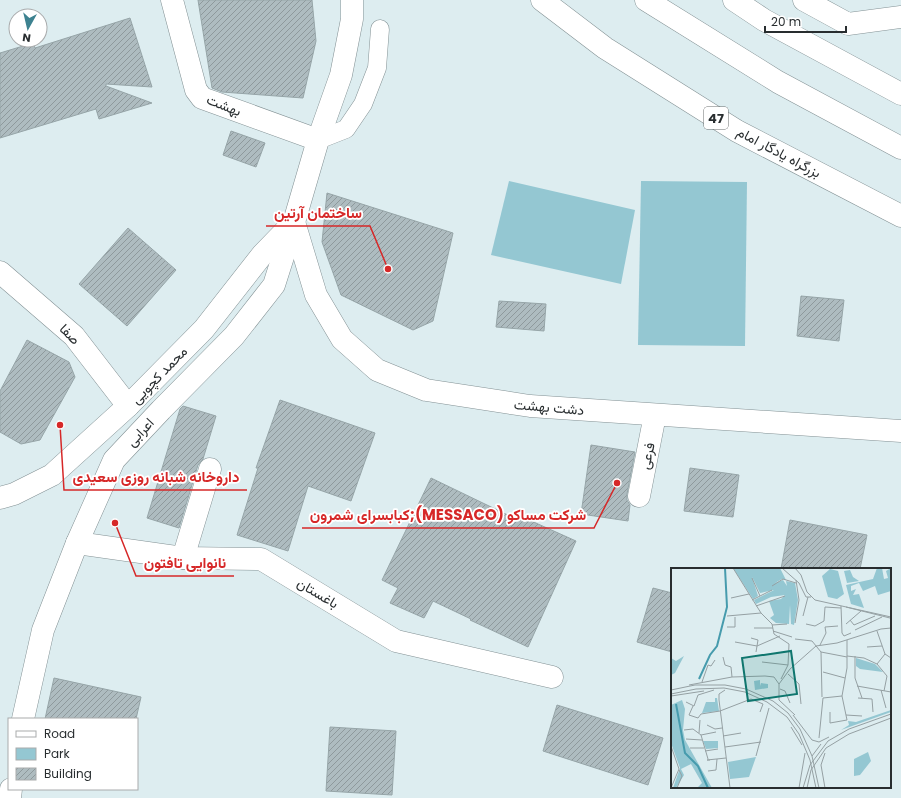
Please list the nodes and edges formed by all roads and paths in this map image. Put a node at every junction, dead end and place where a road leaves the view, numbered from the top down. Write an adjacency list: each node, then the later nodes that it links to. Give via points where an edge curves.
1 (172, 0): 10 (main road, بهشت, via 196,90 202,98)
2 (352, 0): 10 (main road, اعرابی, via 352,19 341,75)
3 (542, 0): 12 (main road, بزرگراه یادگار امام / 47, via 605,48 736,131)
4 (646, 0): 11 (main road, via 778,82)
5 (734, 0): 9 (main road, via 764,20)
6 (804, 0): 7 (main road, via 848,24)
7 (901, 17)
8 (380, 29): 10 (street, via 377,68 363,104 346,129)
9 (901, 94)
10 (318, 140): 13 (main road, اعرابی)
11 (901, 148)
12 (901, 216)
13 (294, 222): 15 (main road, محمد کچویی, via 262,255 204,329); 16 (main road, دشت بهشت, via 316,295 342,339 377,370 426,390 530,406); 21 (main road, اعرابی, via 274,285 234,336 114,460)
14 (0, 272): 15 (main road, صفا, via 74,336)
15 (128, 406): 20 (main road, محمد کچویی, via 52,475 14,494)
16 (655, 415): 17 (main road, دشت بهشت); 19 (main road, فرعی)
17 (901, 431)
18 (210, 469): 22 (main road)
19 (639, 496)
20 (0, 498)
21 (77, 543): 22 (main road, باغستان); 24 (main road, اعرابی, via 43,630)
22 (183, 558): 23 (main road, باغستان, via 261,559 396,641)
23 (552, 677)
24 (23, 718)

